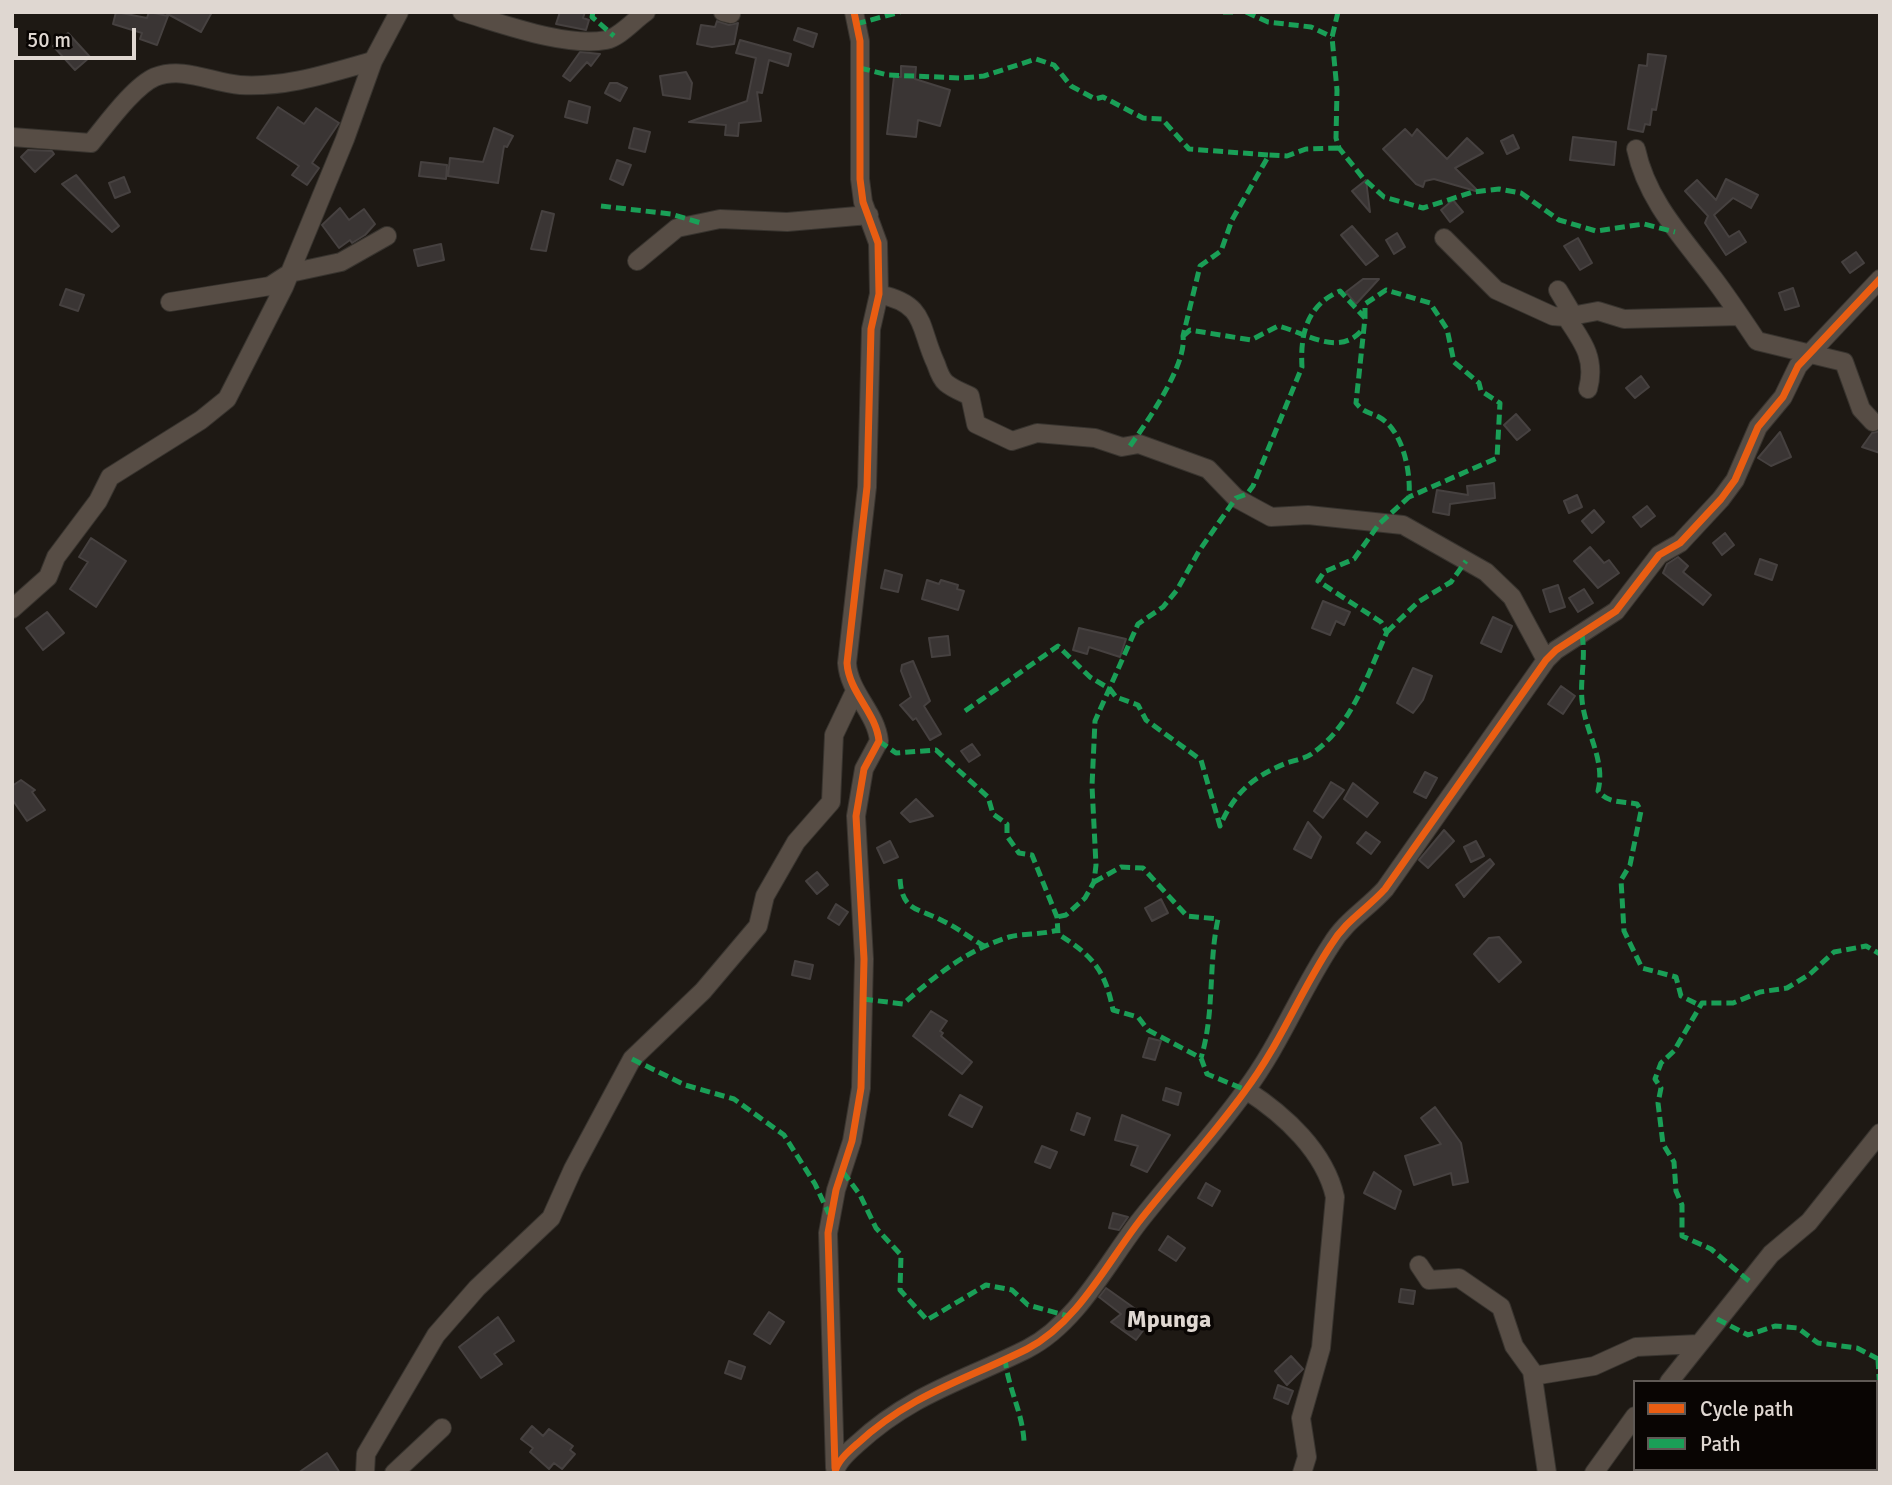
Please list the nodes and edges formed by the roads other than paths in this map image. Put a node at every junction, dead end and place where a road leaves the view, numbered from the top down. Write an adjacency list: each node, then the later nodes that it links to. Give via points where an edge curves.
1 (399, 12): 5 (street)
2 (462, 12): 3 (street, via 547,36 596,41 608,40)
3 (646, 12)
4 (854, 12): 8 (street, via 860,41 860,179)
5 (373, 61): 6 (street, via 284,83 240,85 186,73 154,78 91,143); 12 (street)
6 (12, 137)
7 (1636, 149): 17 (street, via 1644,176 1673,229)
8 (869, 215): 11 (street, via 787,222 720,219 677,228); 15 (street, via 878,243)
9 (387, 236): 12 (street, via 341,262)
10 (1444, 238): 18 (street, via 1496,290 1553,316)
11 (637, 261)
12 (290, 273): 16 (street, via 270,286); 22 (street, via 227,399 110,477 56,557 48,577)
13 (1880, 279): 19 (street)
14 (1558, 290): 18 (street, via 1570,310)
15 (879, 294): 23 (street, via 904,300 914,312 926,331 930,353 944,382 970,396 976,424 1012,441 1037,433 1154,448 1208,469 1236,498 1271,517 1308,515 1403,525 1486,572 1512,597); 24 (street, via 871,329 867,487 847,663)
16 (170, 302)
17 (1740, 316): 18 (street, via 1624,319 1598,312); 19 (street, via 1758,341)
18 (1566, 317): 20 (street, via 1591,360)
19 (1811, 352): 21 (street, via 1844,362 1861,409); 23 (street, via 1758,427 1735,480 1721,499 1680,543 1659,555 1616,611)
20 (1588, 388)
21 (1873, 422)
22 (12, 609)
23 (1546, 660): 25 (street, via 1385,889 1352,917 1331,943)
24 (855, 691): 33 (street, via 879,741 864,769 856,816 864,959 861,1088 828,1233); 34 (street, via 834,735 831,802 796,842 765,897 758,926 703,990 632,1059 551,1218 477,1288 436,1335 366,1454)
25 (1246, 1090): 33 (street, via 1052,1332 1028,1348 908,1404 882,1421); 36 (street, via 1321,1158 1335,1197 1322,1338 1301,1418 1307,1457)
26 (1880, 1133): 28 (street, via 1809,1222 1771,1254)
27 (1419, 1265): 29 (street, via 1429,1280 1460,1278 1501,1307 1514,1346)
28 (1698, 1344): 29 (street, via 1636,1347 1594,1366); 30 (street)
29 (1533, 1376): 37 (street)
30 (1671, 1380)
31 (1633, 1419): 38 (street)
32 (442, 1427): 35 (street)
33 (835, 1470)
34 (365, 1473)
35 (394, 1473)
36 (1302, 1473)
37 (1546, 1473)
38 (1594, 1473)

